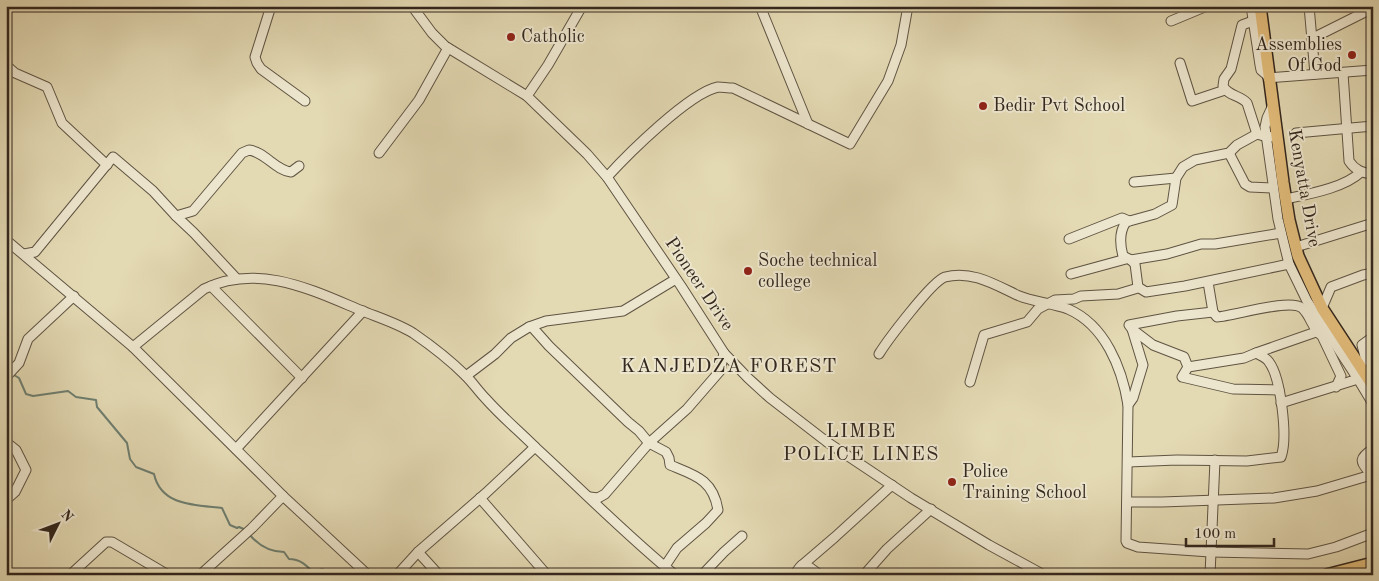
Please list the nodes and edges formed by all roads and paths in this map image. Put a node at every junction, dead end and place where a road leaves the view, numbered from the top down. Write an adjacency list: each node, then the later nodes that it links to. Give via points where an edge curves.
1 (271, 6): 23 (street, via 255,57 257,63)
2 (412, 6): 14 (street, Pioneer Drive)
3 (582, 6): 22 (street)
4 (760, 6): 24 (street)
5 (908, 6): 24 (street, via 901,45 888,81 850,144)
6 (1207, 6): 12 (street)
7 (1251, 6): 11 (street)
8 (1260, 6): 20 (main road, Kenyatta Drive)
9 (1310, 6): 13 (street)
10 (1373, 8): 13 (street)
11 (1253, 20): 20 (street, via 1261,70); 21 (street, via 1240,28 1231,69 1223,82)
12 (1172, 21)
13 (1313, 38): 19 (street)
14 (448, 48): 22 (street, Pioneer Drive); 31 (street, via 419,100)
15 (1180, 63): 21 (street, via 1192,101)
16 (6, 65): 32 (street, via 15,73 47,87 62,123)
17 (1373, 70): 18 (street)
18 (1343, 73): 19 (street); 26 (street)
19 (1315, 74): 20 (street)
20 (1268, 77): 29 (main road, Kenyatta Drive, via 1273,105)
21 (1225, 90): 28 (street, via 1247,103)
22 (527, 96): 36 (street, Pioneer Drive)
23 (305, 101)
24 (808, 124): 36 (street, via 733,88 718,87 695,98 667,120)
25 (1373, 126): 26 (street)
26 (1346, 129): 27 (street); 34 (street, via 1350,161)
27 (1296, 133)
28 (1257, 134): 29 (street); 30 (street)
29 (1272, 137): 39 (street); 40 (main road, Kenyatta Drive)
30 (1229, 153): 37 (street, via 1195,160); 39 (street, via 1245,184)
31 (379, 154)
32 (107, 164): 41 (street, via 113,157 153,191); 48 (street, via 35,252)
33 (299, 166): 41 (street, via 291,172 284,171 249,150 242,153 193,211)
34 (1361, 172): 35 (street); 40 (street, via 1322,191)
35 (1373, 174)
36 (607, 177): 54 (street, Pioneer Drive)
37 (1176, 178): 38 (street); 42 (street, via 1172,205 1155,214)
38 (1134, 182)
39 (1273, 188): 44 (street)
40 (1286, 198): 47 (main road, Kenyatta Drive)
41 (176, 216): 53 (street)
42 (1129, 221): 45 (street, via 1122,218); 49 (street, via 1121,230 1122,252)
43 (1373, 224): 47 (street)
44 (1281, 233): 49 (street, via 1201,244 1167,254); 50 (street)
45 (1069, 239)
46 (6, 240): 48 (street)
47 (1296, 247): 60 (main road, Kenyatta Drive)
48 (24, 254): 58 (street)
49 (1128, 259): 52 (street); 57 (street, via 1135,264)
50 (1289, 264): 55 (street); 72 (street, via 1308,301)
51 (1373, 273): 60 (street, via 1331,286)
52 (1072, 274)
53 (236, 278): 56 (street); 61 (street, via 253,277 292,283)
54 (676, 279): 63 (street, via 623,311 546,321); 68 (street, Pioneer Drive)
55 (1208, 282): 57 (street, via 1146,292); 62 (street)
56 (210, 286): 67 (street); 75 (street)
57 (1138, 288): 59 (street, via 1118,294 1055,300)
58 (74, 296): 67 (street); 74 (street, via 28,339 19,363)
59 (1047, 304): 70 (street, via 1028,300 980,277 943,277); 76 (street, via 1027,322 984,335); 82 (street, via 1068,309 1090,324 1108,344 1126,388)
60 (1322, 308): 72 (main road, Kenyatta Drive)
61 (363, 311): 73 (street, via 413,333); 75 (street)
62 (1213, 312): 64 (street, via 1129,325); 65 (street, via 1218,317 1295,304 1307,314)
63 (528, 327): 73 (street); 84 (street, via 533,328)
64 (1132, 328): 71 (street, via 1154,345 1184,357); 82 (street, via 1143,365 1134,398)
65 (1316, 332): 69 (street); 78 (street, via 1322,336 1341,376)
66 (1373, 337): 72 (street, via 1362,345 1365,357)
67 (133, 347): 86 (street)
68 (724, 353): 84 (street, via 720,371); 91 (street, Pioneer Drive, via 770,398 827,442)
69 (1256, 353): 71 (street); 79 (street, via 1267,359 1272,367)
70 (879, 354)
71 (1188, 367): 79 (street, via 1182,377 1233,389)
72 (1360, 374): 77 (main road, Kenyatta Drive); 78 (street); 81 (street)
73 (466, 376): 85 (street)
74 (6, 377)
75 (302, 378): 86 (street)
76 (970, 382)
77 (1373, 386)
78 (1336, 387): 80 (street)
79 (1278, 390): 80 (street)
80 (1281, 403): 88 (street, via 1281,457)
81 (1373, 404)
82 (1128, 405): 89 (street)
83 (6, 442): 95 (street, via 16,450 26,470 15,492)
84 (649, 443): 93 (street, via 605,494 598,498); 105 (street, via 666,452 671,466 697,476 711,490 718,508 677,548)
85 (535, 447): 93 (street); 94 (street)
86 (236, 449): 92 (street)
87 (1373, 449): 90 (street, via 1362,460)
88 (1215, 460): 89 (street); 96 (street)
89 (1128, 462): 97 (street)
90 (1372, 476): 96 (street, via 1317,491 1274,498)
91 (892, 485): 98 (street, Pioneer Drive); 104 (street)
92 (283, 496): 108 (street); 109 (street)
93 (590, 497): 105 (street, via 638,545)
94 (480, 498): 101 (street); 112 (street)
95 (6, 500)
96 (1212, 500): 97 (street); 102 (street)
97 (1128, 502): 102 (street, via 1126,541 1130,545)
98 (930, 509): 117 (street, via 886,549); 118 (street, Pioneer Drive)
99 (1373, 533): 102 (street, via 1308,554)
100 (742, 536): 114 (street)
101 (418, 552): 110 (street); 111 (street)
102 (1210, 552): 119 (street)
103 (1373, 563): 120 (main road)
104 (802, 565): 115 (street); 116 (street, via 809,566)
105 (665, 566): 113 (street)
106 (70, 575): 107 (street, via 106,542 112,542)
107 (168, 575)
108 (200, 575)
109 (368, 575)
110 (397, 575)
111 (439, 575)
112 (547, 575)
113 (675, 575)
114 (702, 575)
115 (794, 575)
116 (820, 575)
117 (864, 575)
118 (1044, 575)
119 (1210, 575)
120 (1326, 575)

